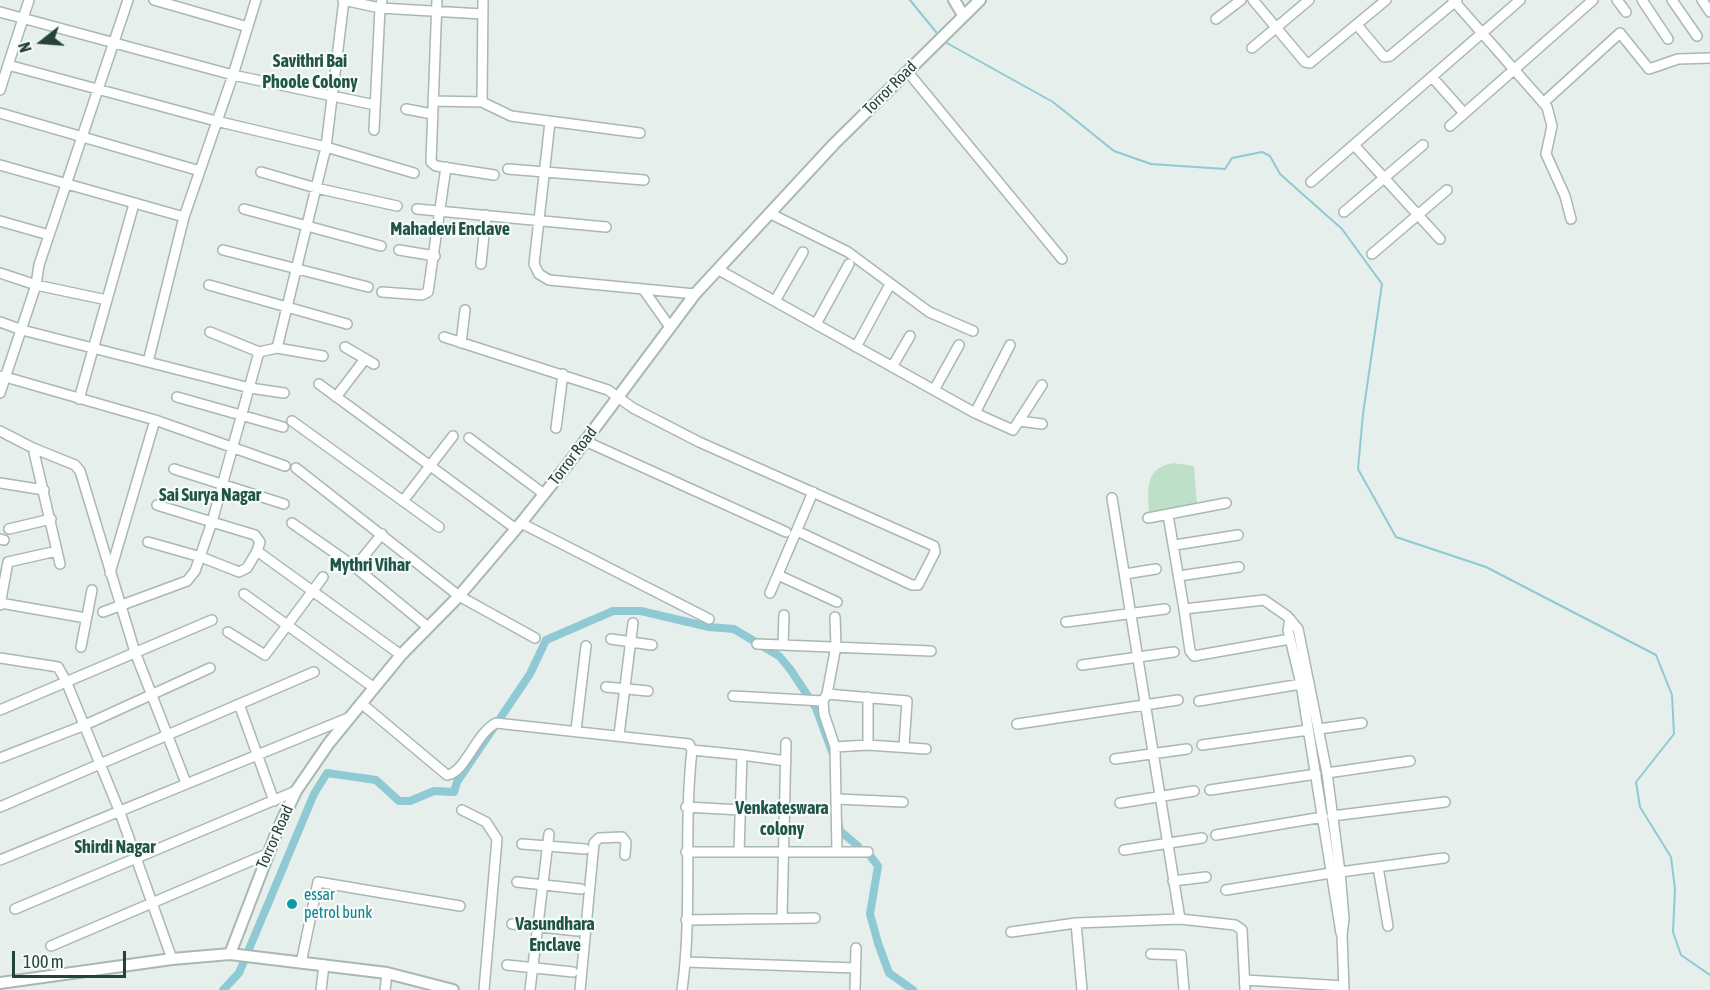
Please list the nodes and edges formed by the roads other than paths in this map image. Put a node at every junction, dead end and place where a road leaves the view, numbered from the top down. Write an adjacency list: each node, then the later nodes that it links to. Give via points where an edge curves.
1 (29, 0): 28 (street)
2 (129, 0): 36 (street)
3 (154, 0): 31 (street)
4 (256, 0): 31 (street)
5 (343, 0): 21 (street); 46 (street)
6 (437, 0): 23 (street)
7 (483, 0): 26 (street)
8 (954, 0): 27 (street)
9 (980, 0): 27 (street, Torror Road)
10 (1241, 0): 29 (street)
11 (1253, 0): 32 (street)
12 (1309, 0): 32 (street)
13 (1386, 0): 30 (street)
14 (1520, 0): 33 (street)
15 (1593, 0): 40 (street)
16 (1617, 0): 24 (street)
17 (1642, 0): 35 (street)
18 (1672, 0): 34 (street)
19 (1702, 0): 25 (street)
20 (1455, 1): 30 (street, via 1390,56 1384,57); 33 (street)
21 (381, 4): 23 (street); 50 (street)
22 (0, 12): 28 (street)
23 (438, 12): 26 (street); 47 (street)
24 (1626, 12)
25 (1710, 12)
26 (482, 14): 48 (street)
27 (963, 15): 41 (street, Torror Road)
28 (24, 17): 36 (street); 39 (street)
29 (1216, 19)
30 (1357, 26): 32 (street, via 1310,63)
31 (248, 27): 42 (street)
32 (1276, 27): 37 (street)
33 (1483, 34): 40 (street); 43 (street)
34 (1696, 36)
35 (1668, 39)
36 (114, 44): 42 (street); 44 (street)
37 (1252, 48)
38 (1710, 58): 49 (street, via 1678,59 1649,69 1620,33)
39 (8, 65): 44 (street); 45 (street)
40 (1514, 70): 49 (street); 53 (street)
41 (907, 71): 84 (street, Torror Road); 101 (street)
42 (233, 75): 46 (street); 55 (street)
43 (1432, 77): 53 (street); 61 (street)
44 (98, 88): 55 (street); 60 (street)
45 (0, 90)
46 (333, 97): 50 (street); 63 (street)
47 (434, 101): 48 (street); 54 (street)
48 (482, 102): 56 (street, via 511,116)
49 (1543, 103): 88 (street, via 1552,126 1546,154)
50 (375, 105): 58 (street)
51 (406, 109): 54 (street)
52 (0, 113): 60 (street)
53 (1464, 113): 57 (street)
54 (432, 114): 65 (street, via 431,162)
55 (216, 121): 63 (street); 67 (street)
56 (550, 122): 59 (street); 70 (street)
57 (1450, 126)
58 (374, 130)
59 (640, 133)
60 (81, 139): 67 (street); 75 (street)
61 (1354, 145): 72 (street); 74 (street)
62 (1423, 145): 72 (street)
63 (326, 147): 69 (street); 76 (street)
64 (0, 165): 75 (street)
65 (446, 167): 71 (street); 82 (street)
66 (508, 169): 70 (street)
67 (200, 171): 87 (street)
68 (261, 172): 76 (street)
69 (414, 173)
70 (543, 173): 73 (street); 90 (street)
71 (494, 175)
72 (1384, 178): 83 (street); 85 (street)
73 (644, 180)
74 (1311, 182)
75 (66, 186): 78 (street); 93 (street)
76 (316, 188): 79 (street); 91 (street)
77 (1447, 190): 85 (street)
78 (134, 204): 87 (street); 114 (street)
79 (397, 206)
80 (244, 209): 91 (street)
81 (417, 209): 82 (street)
82 (441, 212): 86 (street); 100 (street)
83 (1344, 212)
84 (769, 213): 105 (street, Torror Road); 123 (street, via 848,252 929,312)
85 (1419, 214): 94 (street); 99 (street)
86 (486, 215): 90 (street); 102 (street)
87 (184, 217): 136 (street)
88 (1571, 219)
89 (0, 221): 93 (street)
90 (539, 221): 92 (street); 111 (street, via 534,264 545,278)
91 (307, 227): 95 (street); 104 (street)
92 (606, 227)
93 (49, 235): 107 (street)
94 (1440, 239)
95 (381, 246)
96 (223, 250): 104 (street)
97 (399, 250): 100 (street)
98 (803, 252): 115 (street)
99 (1372, 254)
100 (435, 256): 112 (street, via 425,294)
101 (1062, 259)
102 (481, 264)
103 (849, 264): 120 (street)
104 (296, 268): 109 (street); 116 (street)
105 (719, 270): 113 (street, Torror Road); 115 (street)
106 (0, 273): 107 (street)
107 (36, 285): 114 (street); 122 (street)
108 (209, 285): 116 (street)
109 (368, 287)
110 (888, 288): 131 (street)
111 (643, 289): 113 (street); 121 (street)
112 (382, 292)
113 (695, 294): 121 (street, Torror Road)
114 (107, 300): 132 (street)
115 (775, 301): 120 (street)
116 (287, 309): 119 (street); 133 (street)
117 (465, 310): 127 (street)
118 (0, 322): 122 (street)
119 (347, 324)
120 (816, 324): 131 (street)
121 (670, 327): 148 (street, Torror Road)
122 (22, 330): 132 (street); 139 (street)
123 (973, 331)
124 (210, 332): 134 (street)
125 (910, 336): 137 (street)
126 (444, 337): 127 (street)
127 (461, 343): 138 (street)
128 (958, 345): 143 (street)
129 (1010, 345): 150 (street)
130 (345, 347): 147 (street, via 370,361)
131 (856, 347): 137 (street)
132 (93, 348): 136 (street); 149 (street)
133 (277, 348): 134 (street); 135 (street)
134 (259, 352): 142 (street)
135 (323, 356)
136 (148, 362): 142 (street)
137 (892, 367): 143 (street)
138 (563, 374): 148 (street, via 608,390); 157 (street)
139 (3, 377): 144 (street); 149 (street)
140 (319, 384): 147 (street)
141 (1042, 385): 154 (street)
142 (250, 388): 145 (street); 151 (street)
143 (934, 390): 150 (street)
144 (0, 393)
145 (284, 393)
146 (177, 397): 151 (street)
147 (336, 397): 164 (street)
148 (617, 398): 161 (street, Torror Road); 171 (street, via 699,442)
149 (79, 399): 152 (street)
150 (975, 413): 154 (street, via 1012,430)
151 (241, 416): 156 (street); 162 (street)
152 (154, 420): 162 (street); 200 (street)
153 (292, 421): 174 (street)
154 (1018, 421): 155 (street)
155 (1042, 424)
156 (283, 427)
157 (556, 428)
158 (0, 430): 163 (street)
159 (453, 436): 164 (street)
160 (469, 438): 172 (street)
161 (585, 441): 172 (street, Torror Road); 187 (street)
162 (233, 446): 165 (street); 169 (street)
163 (33, 448): 170 (street); 200 (street, via 75,465 80,471)
164 (431, 464): 174 (street); 184 (street)
165 (285, 466)
166 (296, 468): 188 (street)
167 (174, 469): 169 (street)
168 (0, 483): 170 (street)
169 (223, 484): 176 (street); 181 (street)
170 (44, 490): 180 (street)
171 (813, 492): 186 (street); 186 (street, via 934,546 934,556 918,585 912,585)
172 (544, 494): 184 (street, Torror Road)
173 (1112, 498): 199 (street)
174 (403, 501): 183 (street)
175 (1226, 503): 178 (street)
176 (284, 504)
177 (157, 505): 181 (street)
178 (1168, 515): 179 (street); 191 (street)
179 (1149, 518)
180 (51, 519): 185 (street); 193 (street)
181 (212, 522): 192 (street, via 255,535 260,543); 194 (street)
182 (292, 523): 196 (street)
183 (439, 526)
184 (518, 526): 208 (street, Torror Road); 219 (street)
185 (9, 529)
186 (797, 531): 201 (street)
187 (786, 532)
188 (382, 534): 196 (street); 208 (street)
189 (1238, 535): 191 (street)
190 (148, 542): 194 (street)
191 (1175, 545): 202 (street)
192 (257, 550): 194 (street, via 247,568 239,572); 205 (street)
193 (57, 551): 195 (street); 210 (street, via 8,562)
194 (201, 557): 211 (street, via 186,581)
195 (60, 564)
196 (355, 567): 225 (street)
197 (1239, 567): 202 (street)
198 (1156, 568): 199 (street)
199 (1125, 574): 215 (street)
200 (110, 575): 211 (street)
201 (778, 575): 206 (street); 209 (street)
202 (1179, 576): 213 (street)
203 (323, 577): 205 (street)
204 (92, 590): 218 (street)
205 (312, 592): 224 (street); 240 (street)
206 (770, 593)
207 (244, 594): 224 (street)
208 (459, 596): 225 (street, Torror Road); 227 (street)
209 (837, 602)
210 (0, 604): 218 (street)
211 (120, 606): 214 (street); 238 (street)
212 (1165, 609): 215 (street)
213 (1184, 609): 220 (street, via 1258,600 1270,603); 229 (street, via 1194,656)
214 (103, 612)
215 (1130, 613): 222 (street); 241 (street)
216 (784, 615): 234 (street)
217 (835, 617): 235 (street)
218 (86, 618): 236 (street)
219 (709, 619)
220 (1290, 619): 229 (street); 243 (street, via 1298,629)
221 (212, 620): 238 (street)
222 (1066, 622)
223 (633, 623): 230 (street)
224 (287, 625): 226 (street, via 262,656); 250 (street)
225 (428, 627): 240 (street, Torror Road)
226 (228, 632)
227 (536, 638)
228 (611, 639): 230 (street)
229 (1290, 639): 244 (street)
230 (631, 642): 233 (street); 252 (street)
231 (757, 644): 234 (street)
232 (586, 645): 269 (street)
233 (652, 645)
234 (783, 645): 235 (street)
235 (836, 646): 237 (street); 256 (street)
236 (81, 647)
237 (931, 651)
238 (135, 652): 248 (street); 254 (street)
239 (1174, 652): 241 (street)
240 (401, 655): 250 (street, Torror Road)
241 (1137, 657): 245 (street); 262 (street)
242 (0, 658): 248 (street, via 58,667)
243 (1306, 659): 244 (street); 268 (street)
244 (1295, 662): 249 (street)
245 (1082, 665)
246 (210, 668): 254 (street)
247 (314, 672): 261 (street)
248 (66, 681): 263 (street); 267 (street)
249 (1301, 684): 259 (street); 270 (street)
250 (373, 687): 260 (street, Torror Road)
251 (606, 687): 252 (street)
252 (625, 689): 253 (street); 272 (street)
253 (648, 692)
254 (151, 693): 267 (street); 271 (street)
255 (734, 696): 256 (street)
256 (825, 697): 257 (street); 277 (street, via 824,714)
257 (868, 697): 274 (street); 276 (street, via 907,701)
258 (1178, 700): 262 (street)
259 (1199, 700)
260 (361, 703): 264 (street, Torror Road); 269 (street, via 447,775 456,772 483,733 496,723)
261 (239, 704): 271 (street); 284 (street)
262 (1145, 705): 266 (street); 283 (street)
263 (0, 710)
264 (348, 718): 284 (street); 296 (street, Torror Road)
265 (1362, 723): 268 (street)
266 (1017, 724)
267 (85, 725): 286 (street); 290 (street)
268 (1319, 729): 280 (street)
269 (576, 730): 272 (street)
270 (1308, 730): 275 (street); 282 (street)
271 (167, 734): 290 (street); 293 (street)
272 (619, 735): 281 (street, via 687,743)
273 (786, 743): 288 (street)
274 (868, 745): 276 (street); 277 (street)
275 (1202, 745)
276 (904, 746): 278 (street)
277 (835, 747): 298 (street)
278 (926, 749)
279 (1187, 749): 283 (street)
280 (1322, 749): 282 (street); 291 (street)
281 (692, 750): 285 (street); 304 (street)
282 (1312, 751): 292 (street)
283 (1152, 753): 287 (street); 297 (street)
284 (258, 754): 293 (street); 299 (street)
285 (742, 755): 288 (street); 307 (street)
286 (0, 758)
287 (1115, 759)
288 (786, 761): 319 (street)
289 (1410, 761): 291 (street)
290 (101, 765): 303 (street); 305 (street)
291 (1327, 772): 308 (street)
292 (1316, 774): 294 (street); 308 (street)
293 (186, 783): 305 (street)
294 (1210, 790)
295 (1194, 791): 297 (street)
296 (296, 792): 299 (street); 322 (street, Torror Road)
297 (1160, 797): 302 (street); 312 (street)
298 (837, 799): 300 (street); 320 (street)
299 (274, 801): 324 (street)
300 (903, 801)
301 (1445, 802): 308 (street)
302 (1120, 803)
303 (0, 807)
304 (686, 807): 307 (street); 317 (street)
305 (119, 810): 324 (street); 326 (street)
306 (462, 810): 368 (street, via 486,822 497,839)
307 (741, 810): 318 (street)
308 (1328, 816): 310 (street); 328 (street)
309 (549, 834): 314 (street)
310 (1216, 835)
311 (1202, 838): 312 (street)
312 (1167, 843): 316 (street); 330 (street)
313 (522, 844): 314 (street)
314 (547, 846): 315 (street); 332 (street)
315 (585, 849)
316 (1124, 850)
317 (686, 852): 318 (street); 341 (street)
318 (739, 852): 319 (street)
319 (783, 852): 320 (street); 338 (street)
320 (837, 852): 321 (street)
321 (868, 852)
322 (267, 854): 335 (street); 350 (street, Torror Road)
323 (626, 855): 370 (street, via 622,837 599,838 594,843)
324 (137, 857): 335 (street); 337 (street)
325 (1444, 858): 327 (street)
326 (0, 860)
327 (1378, 867): 328 (street); 345 (street)
328 (1336, 873): 334 (street); 364 (street, via 1336,918 1342,935)
329 (1206, 877): 330 (street)
330 (1173, 881): 340 (street)
331 (517, 882): 332 (street)
332 (543, 885): 333 (street); 344 (street)
333 (581, 889)
334 (1226, 890)
335 (152, 901): 348 (street); 352 (street)
336 (460, 906): 354 (street, via 318,882)
337 (15, 909)
338 (782, 918): 339 (street); 341 (street)
339 (815, 918)
340 (1180, 919): 342 (street); 362 (street, via 1235,925 1242,930)
341 (686, 920): 353 (street)
342 (1076, 923): 347 (street); 373 (street)
343 (512, 924): 344 (street)
344 (538, 926): 346 (street); 357 (street)
345 (1388, 926)
346 (578, 931)
347 (1011, 932)
348 (51, 946)
349 (856, 948): 358 (street)
350 (230, 954): 352 (street); 354 (street)
351 (1150, 954): 374 (street, via 1181,956)
352 (172, 959): 361 (street)
353 (686, 962): 358 (street); 371 (street)
354 (302, 963): 355 (street)
355 (324, 965): 360 (street); 365 (street)
356 (507, 965): 357 (street)
357 (533, 968): 359 (street); 369 (street)
358 (855, 968): 372 (street)
359 (573, 972)
360 (387, 973): 363 (street); 366 (street)
361 (0, 983)
362 (1245, 985): 364 (street)
363 (436, 988): 367 (street)
364 (1344, 988)
365 (321, 990)
366 (385, 990)
367 (453, 990)
368 (484, 990)
369 (530, 990)
370 (580, 990)
371 (682, 990)
372 (855, 990)
373 (1082, 990)
374 (1184, 990)

